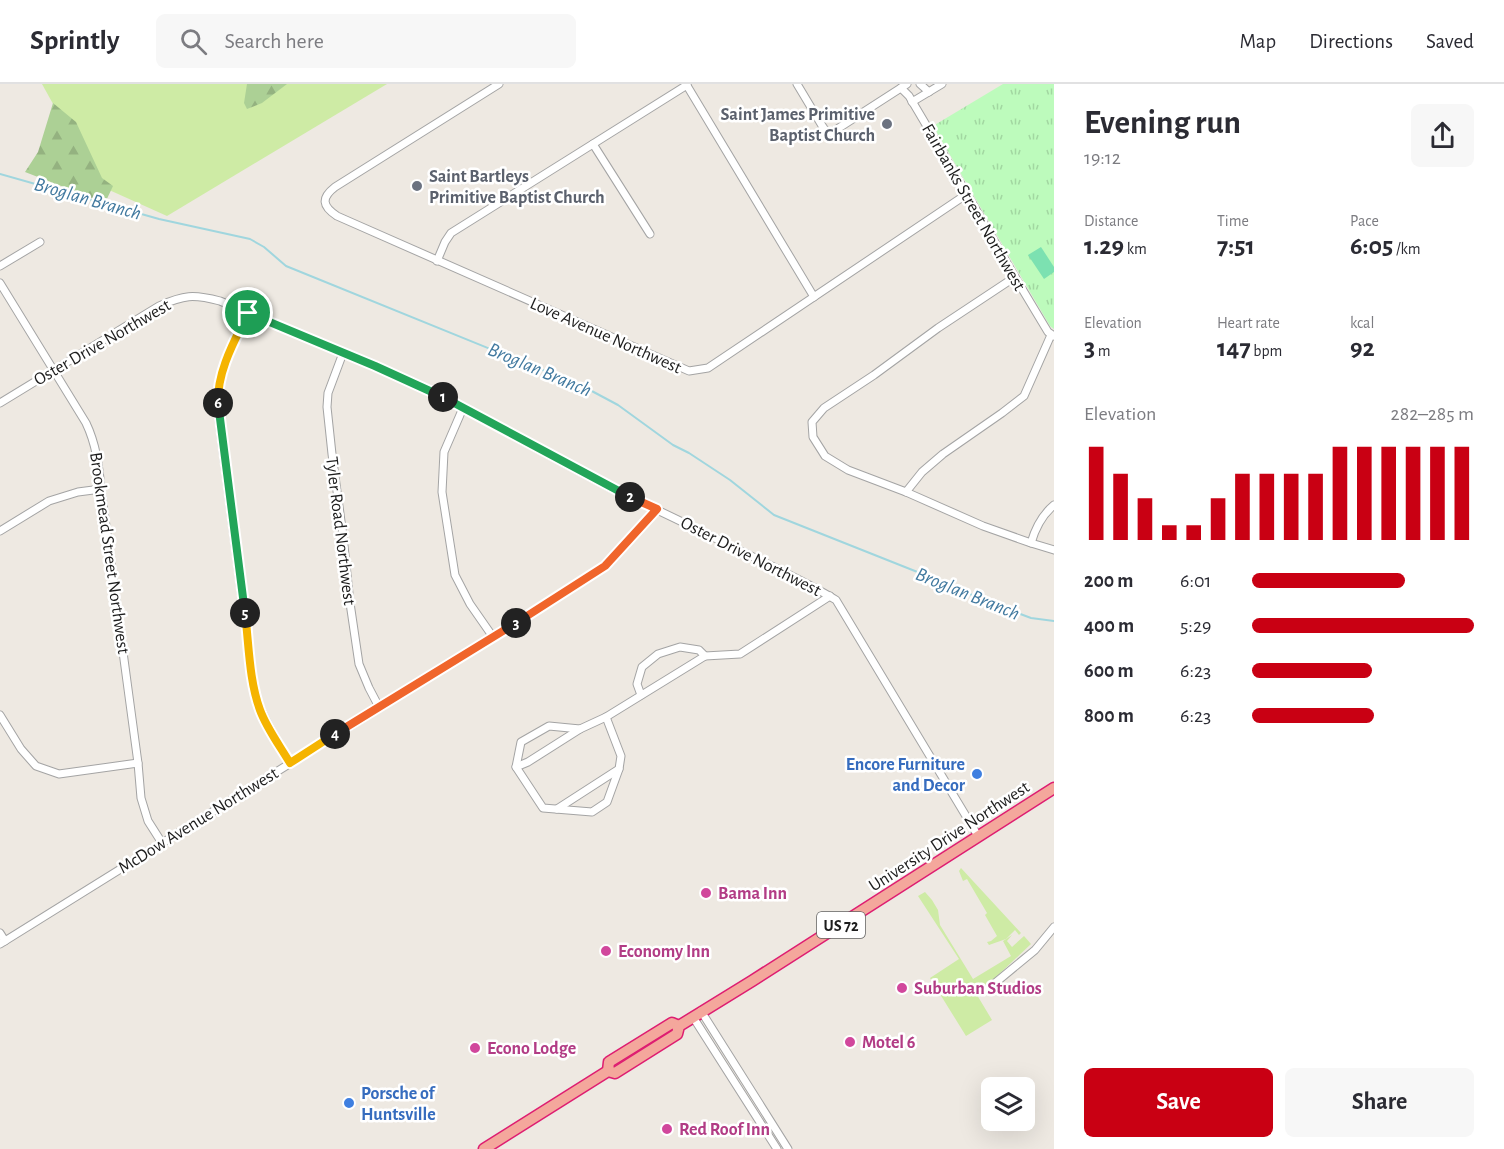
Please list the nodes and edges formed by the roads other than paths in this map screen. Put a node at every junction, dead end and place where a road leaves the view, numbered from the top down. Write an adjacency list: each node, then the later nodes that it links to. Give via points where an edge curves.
1 (499, 84): 13 (street, Love Avenue Northwest, via 328,192 325,205 337,216)
2 (797, 84): 6 (street, via 825,130 831,133)
3 (920, 84): 7 (street)
4 (942, 84): 7 (street)
5 (687, 85): 9 (street); 17 (street)
6 (904, 86): 8 (street, Fairbanks Street Northwest)
7 (928, 92): 8 (street)
8 (912, 102): 10 (street, Fairbanks Street Northwest)
9 (593, 144): 11 (street); 13 (street, via 451,233)
10 (967, 194): 15 (street, Fairbanks Street Northwest); 17 (street, Love Avenue Northwest)
11 (650, 234)
12 (40, 242): 14 (street)
13 (437, 261): 17 (street, Love Avenue Northwest, via 689,371 708,369)
14 (0, 266)
15 (1015, 277): 19 (street, Fairbanks Street Northwest); 25 (street, via 824,408 812,422 813,437 825,456 848,470)
16 (0, 283): 21 (street, Brookmead Street Northwest)
17 (813, 297)
18 (248, 313): 20 (street, Oster Drive Northwest); 21 (street, Oster Drive Northwest, via 208,298 188,296 173,300); 40 (street, via 224,368 218,413 254,692)
19 (1053, 336): 25 (street, via 1024,396 943,454)
20 (343, 353): 23 (street, Oster Drive Northwest); 35 (street, Tyler Road Northwest, via 328,393 328,419 359,664)
21 (53, 370): 22 (street, Oster Drive Northwest); 24 (street, Brookmead Street Northwest, via 91,433)
22 (0, 403)
23 (463, 408): 27 (street, Oster Drive Northwest); 32 (street, via 444,452 442,492 455,575)
24 (101, 489): 28 (street, via 55,499); 39 (street, Brookmead Street Northwest)
25 (906, 492): 29 (street)
26 (1054, 506): 29 (street, via 1035,530)
27 (657, 509): 31 (street, Oster Drive Northwest); 32 (street, McDow Avenue Northwest, via 605,566)
28 (0, 531)
29 (1031, 543): 30 (street)
30 (1054, 550)
31 (830, 596): 33 (street, via 740,654); 45 (street, Oster Drive Northwest, via 836,600)
32 (493, 637): 35 (street, McDow Avenue Northwest)
33 (705, 656): 34 (street); 34 (street, via 699,650 680,647 658,654 642,667 637,684)
34 (641, 695): 37 (street)
35 (379, 707): 40 (street, McDow Avenue Northwest)
36 (0, 715): 39 (street, via 36,766 59,774)
37 (606, 717): 38 (street); 42 (street, via 621,756)
38 (580, 729): 41 (street); 41 (street, via 549,726 521,741)
39 (138, 763): 46 (street, Brookmead Street Northwest, via 141,798 148,821)
40 (290, 763): 46 (street, McDow Avenue Northwest)
41 (516, 767): 44 (street, via 543,808)
42 (619, 769): 44 (street); 44 (street, via 607,802 592,812)
43 (1054, 788): 45 (highway, University Drive Northwest / US 72)
44 (557, 809)
45 (978, 836): 51 (highway, University Drive Northwest / US 72)
46 (162, 843): 49 (street, McDow Avenue Northwest)
47 (1054, 929): 50 (street)
48 (0, 933): 49 (street)
49 (2, 942)
50 (989, 988)
51 (697, 1014): 52 (highway, University Drive Northwest / US 72, via 679,1026 672,1023 609,1062 608,1071); 53 (street); 54 (street)
52 (484, 1149)
53 (777, 1149)
54 (788, 1149)

